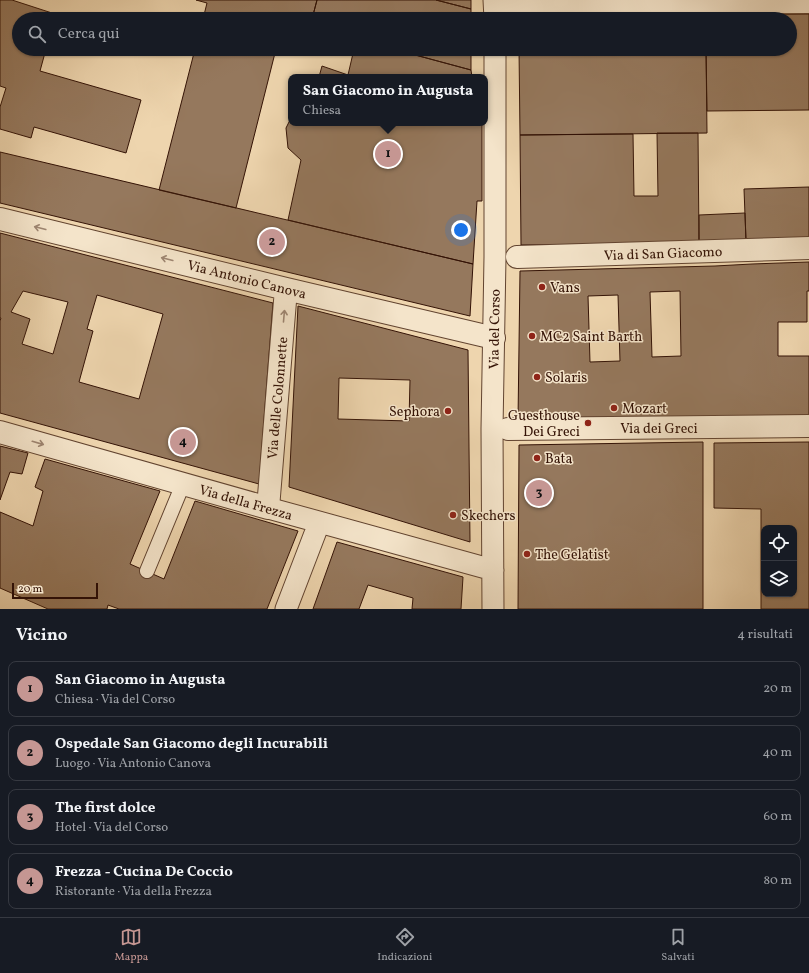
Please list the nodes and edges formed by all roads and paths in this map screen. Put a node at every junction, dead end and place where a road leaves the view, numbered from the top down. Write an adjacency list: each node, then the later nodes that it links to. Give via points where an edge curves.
1 (503, 2): 2 (street); 3 (street)
2 (809, 2)
3 (498, 12)
4 (495, 56): 9 (street, Via del Corso)
5 (0, 219): 8 (street, Via Antonio Canova, one-way to 5)
6 (809, 248): 7 (street, Via di San Giacomo)
7 (517, 257)
8 (286, 289): 9 (street, Via Antonio Canova); 14 (street, Via delle Colonnette, one-way to 8)
9 (494, 338): 16 (street, Via del Corso)
10 (809, 426): 11 (street, Via dei Greci)
11 (508, 429)
12 (0, 432): 13 (street, Via della Frezza, one-way to 13)
13 (183, 484): 14 (street, Via della Frezza); 17 (lane)
14 (268, 508): 15 (street, Via della Frezza)
15 (319, 523): 16 (street, Via della Frezza); 18 (street)
16 (493, 570): 19 (street, Via del Corso)
17 (147, 571)
18 (286, 609)
19 (493, 609)

